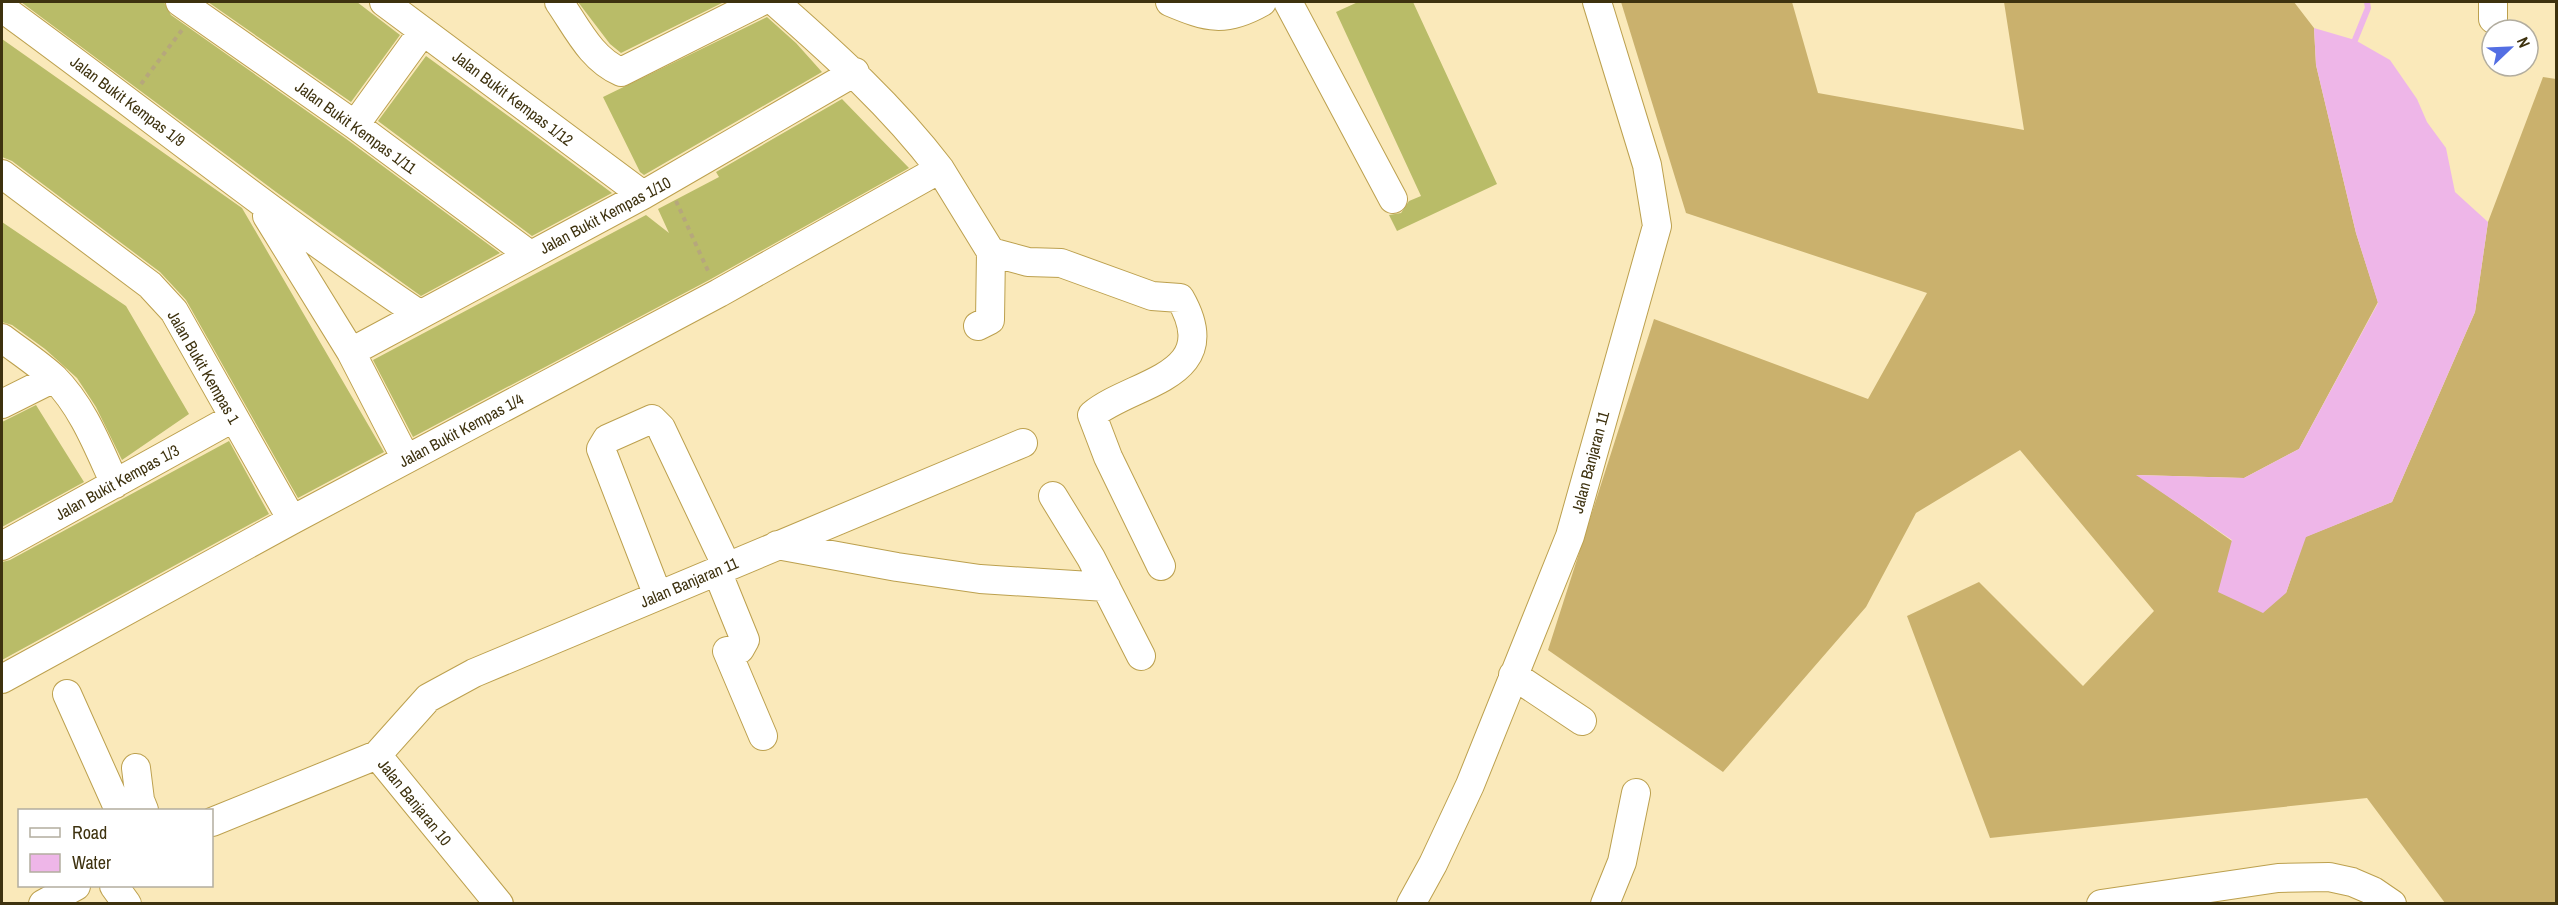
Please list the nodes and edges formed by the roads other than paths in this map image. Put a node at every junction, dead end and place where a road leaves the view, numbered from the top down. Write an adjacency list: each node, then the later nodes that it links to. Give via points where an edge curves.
1 (384, 2): 11 (street, Jalan Bukit Kempas 1/12)
2 (559, 2): 3 (street, via 595,56 621,72)
3 (760, 2)
4 (775, 2): 12 (street)
5 (1170, 2): 10 (street, via 1204,16)
6 (1288, 2): 18 (street)
7 (1597, 2): 40 (street, Jalan Banjaran 11, via 1647,165 1657,226 1570,536)
8 (188, 7): 13 (street, Jalan Bukit Kempas 1/11)
9 (2, 8): 17 (street, Jalan Bukit Kempas 1/9)
10 (1251, 8)
11 (423, 31): 13 (street); 16 (street, Jalan Bukit Kempas 1/12)
12 (855, 72): 15 (street, via 912,132); 16 (street, Jalan Bukit Kempas 1/10)
13 (355, 125): 20 (street, Jalan Bukit Kempas 1/11)
14 (2, 174): 27 (street, Jalan Bukit Kempas 1, via 150,285 174,311)
15 (931, 174): 19 (street); 29 (street, Jalan Bukit Kempas 1/4, via 719,293)
16 (655, 188): 20 (street, Jalan Bukit Kempas 1/10)
17 (252, 195): 21 (street, Jalan Bukit Kempas 1/9); 24 (street, Jalan Bukit Kempas 1/9, via 288,245)
18 (1393, 199)
19 (991, 252): 22 (street, via 990,320); 35 (street, via 1028,262 1061,263 1152,296 1180,298 1191,317 1192,347 1174,371 1145,389 1108,402 1092,415 1108,458)
20 (530, 255): 21 (street, Jalan Bukit Kempas 1/10)
21 (419, 314): 24 (street, Jalan Bukit Kempas 1/10)
22 (978, 326)
23 (4, 344): 25 (street)
24 (351, 352): 29 (street, Jalan Bukit Kempas 1/9)
25 (54, 378): 26 (street); 30 (street, via 85,419)
26 (2, 404)
27 (233, 418): 30 (street, Jalan Bukit Kempas 1/3); 32 (street, Jalan Bukit Kempas 1)
28 (1023, 442): 33 (street, Jalan Banjaran 11)
29 (406, 459): 32 (street, Jalan Bukit Kempas 1/4)
30 (115, 484): 34 (street, Jalan Bukit Kempas 1/3)
31 (1053, 496): 37 (street)
32 (292, 520): 41 (street, Jalan Bukit Kempas 1/4)
33 (777, 545): 36 (street, Jalan Banjaran 11); 37 (street, via 980,579)
34 (2, 546)
35 (1161, 566)
36 (722, 569): 38 (street, Jalan Banjaran 11); 38 (street, via 661,428 652,419 607,439 601,449); 44 (street, via 745,640 740,649 727,651)
37 (1106, 587): 39 (street)
38 (658, 596): 45 (street, Jalan Banjaran 11, via 474,673 429,698)
39 (1141, 656)
40 (1513, 675): 43 (street); 56 (street, Jalan Banjaran 11, via 1470,785)
41 (2, 680)
42 (67, 694): 48 (street)
43 (1582, 721)
44 (763, 736)
45 (377, 755): 50 (street, Jalan Banjaran 10); 55 (street, Jalan Banjaran 10)
46 (136, 768): 49 (street)
47 (1636, 793): 57 (street, via 1622,862)
48 (119, 809)
49 (144, 809)
50 (213, 822)
51 (72, 887): 53 (street)
52 (115, 887): 54 (street)
53 (43, 903)
54 (127, 903)
55 (499, 903)
56 (1411, 903)
57 (1605, 903)
58 (2101, 903): 59 (street, via 2278,878 2329,877 2352,882)
59 (2392, 903)

